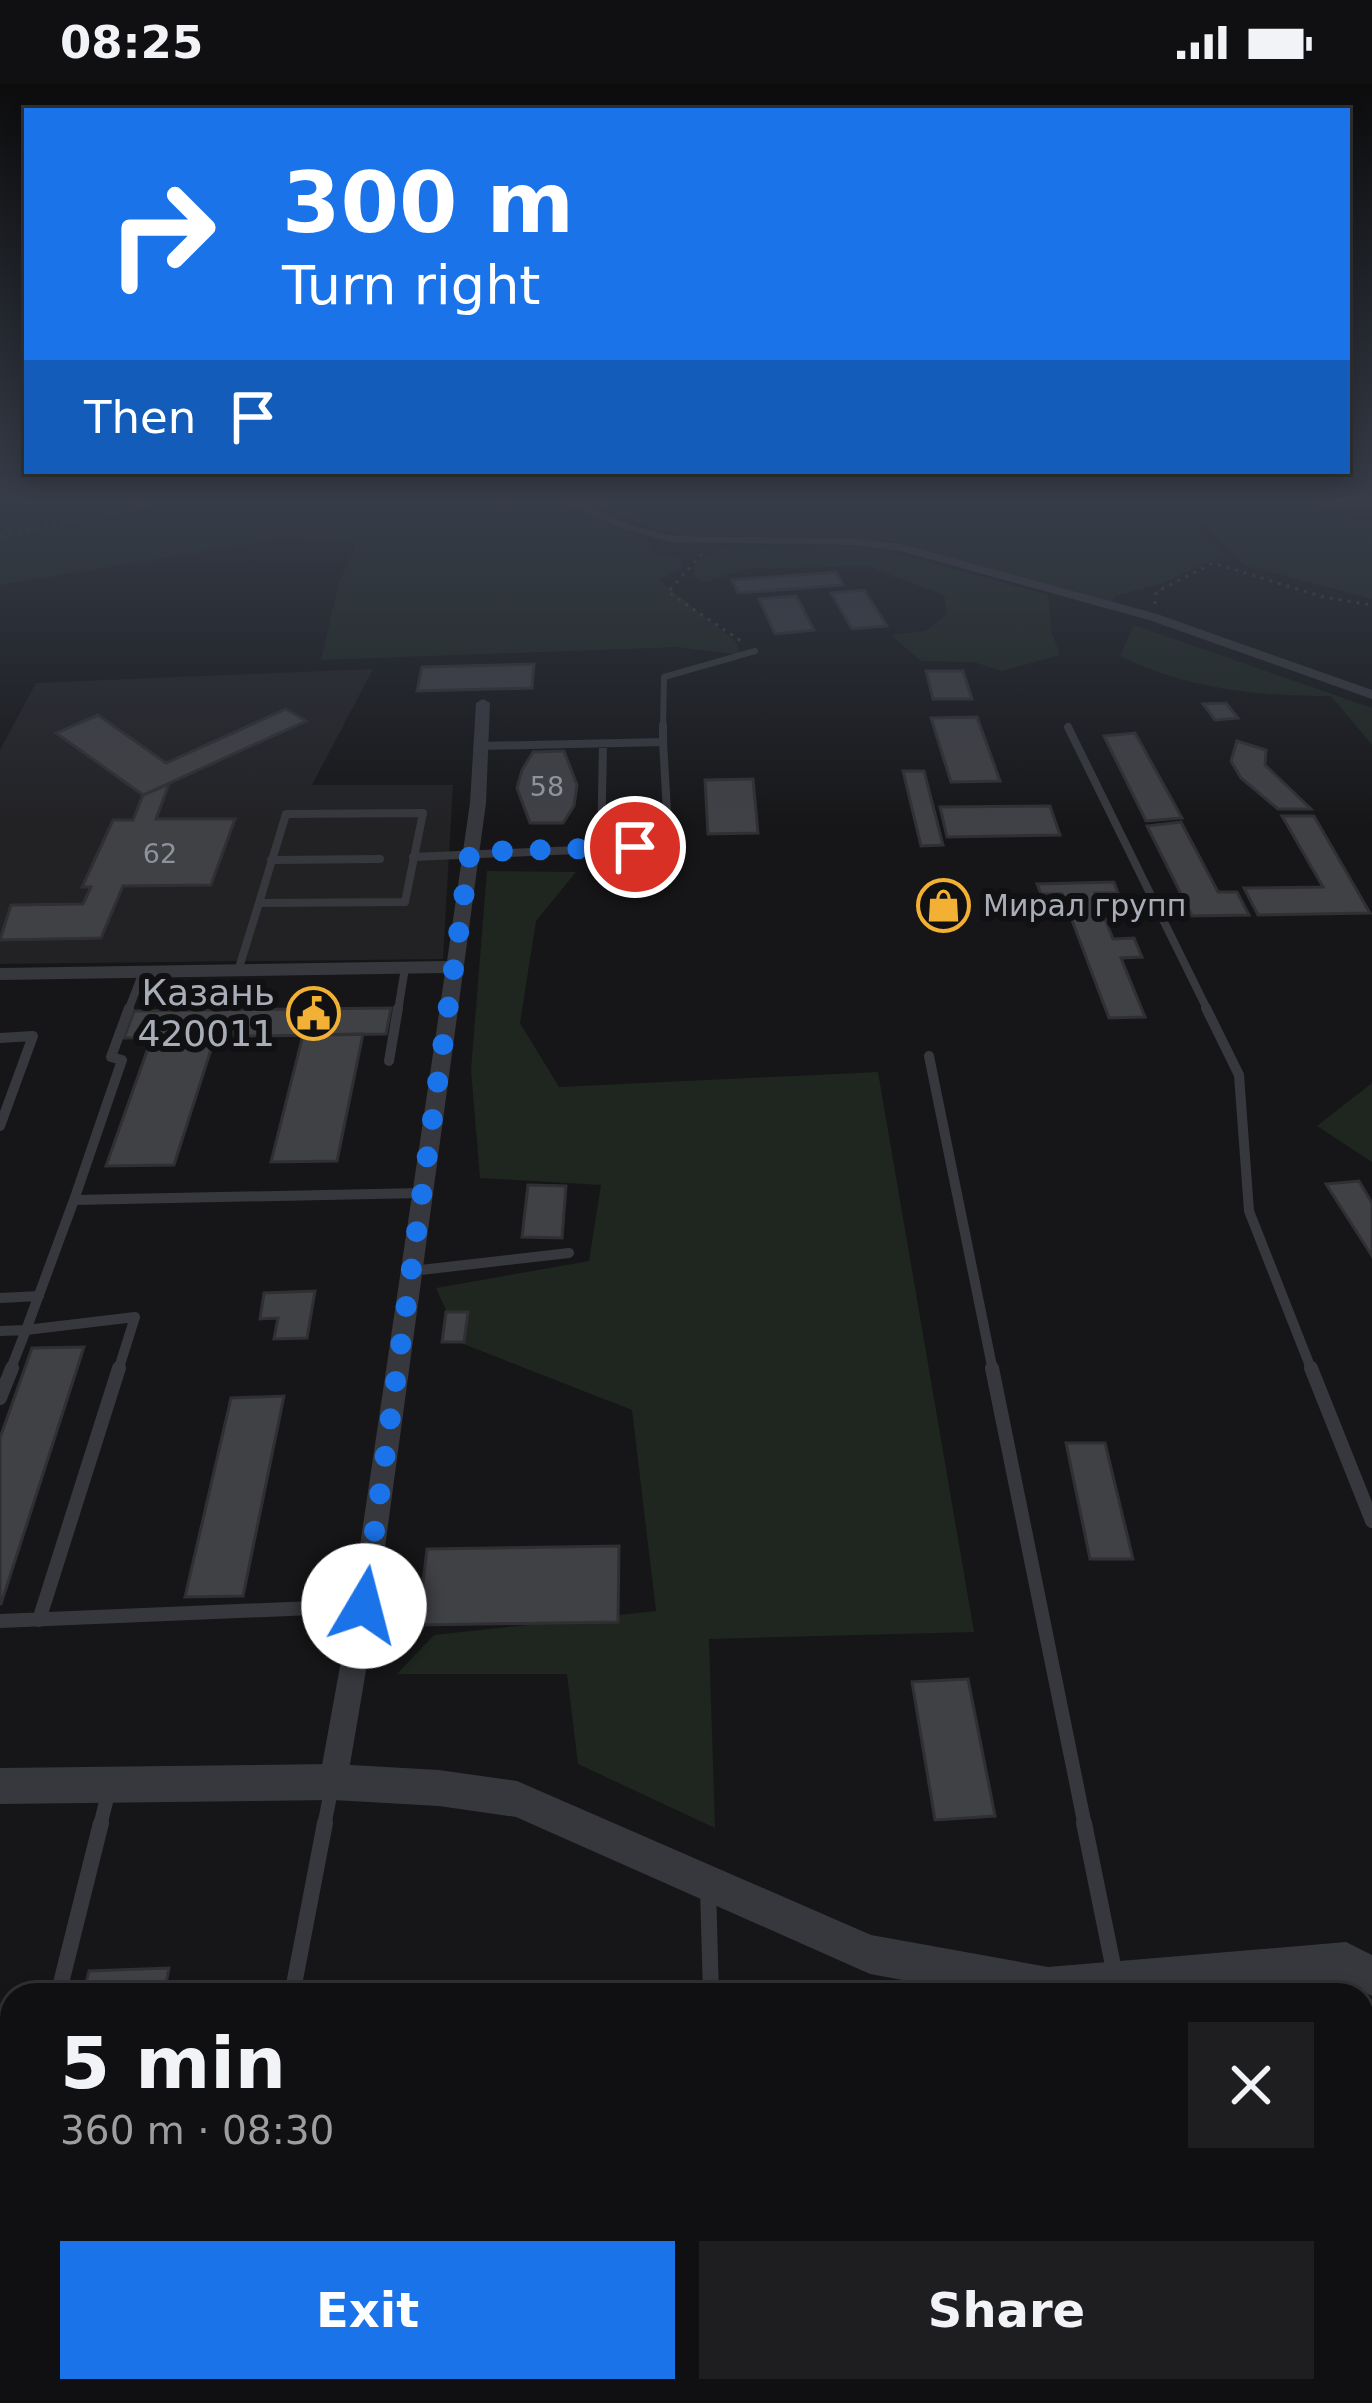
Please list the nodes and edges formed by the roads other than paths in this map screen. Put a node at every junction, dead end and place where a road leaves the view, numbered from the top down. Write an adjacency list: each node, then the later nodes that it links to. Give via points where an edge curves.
1 (1136, 612): 3 (street)
2 (755, 651): 6 (lane, via 664,677)
3 (1372, 695)
4 (483, 703): 8 (street)
5 (1068, 727): 33 (lane, via 1239,1076 1249,1211)
6 (663, 742): 7 (lane); 9 (lane, via 669,846)
7 (603, 744): 8 (lane); 9 (lane)
8 (481, 746): 10 (street)
9 (601, 848): 10 (lane)
10 (470, 852): 11 (lane); 15 (street)
11 (413, 857): 13 (lane, via 422,813 286,814); 14 (lane, via 406,902)
12 (380, 859): 13 (lane)
13 (272, 860): 14 (lane)
14 (258, 903): 17 (lane)
15 (454, 967): 16 (street); 24 (street)
16 (406, 968): 17 (street); 22 (lane)
17 (238, 970): 18 (street)
18 (143, 972): 19 (street); 25 (lane, via 111,1057 122,1060)
19 (0, 974)
20 (0, 1038): 23 (lane, via 33,1036)
21 (929, 1056): 46 (lane)
22 (389, 1061)
23 (0, 1126)
24 (422, 1193): 25 (lane); 27 (street)
25 (74, 1200): 28 (lane)
26 (569, 1252): 27 (lane)
27 (410, 1271): 34 (street)
28 (39, 1296): 29 (lane); 30 (lane)
29 (0, 1298)
30 (26, 1330): 31 (lane); 32 (lane); 35 (lane, via 135,1317)
31 (0, 1331)
32 (0, 1398)
33 (1372, 1521)
34 (364, 1606): 35 (lane); 37 (street)
35 (39, 1620): 36 (lane)
36 (0, 1622)
37 (332, 1782): 39 (street); 40 (street, via 517,1799); 43 (lane)
38 (0, 1786): 39 (street)
39 (110, 1786): 42 (lane)
40 (708, 1879): 44 (lane); 45 (street, via 870,1954)
41 (1363, 1965): 47 (street)
42 (61, 1983)
43 (294, 1983)
44 (711, 1983)
45 (1026, 1983)
46 (1116, 1983)
47 (1170, 1983)

